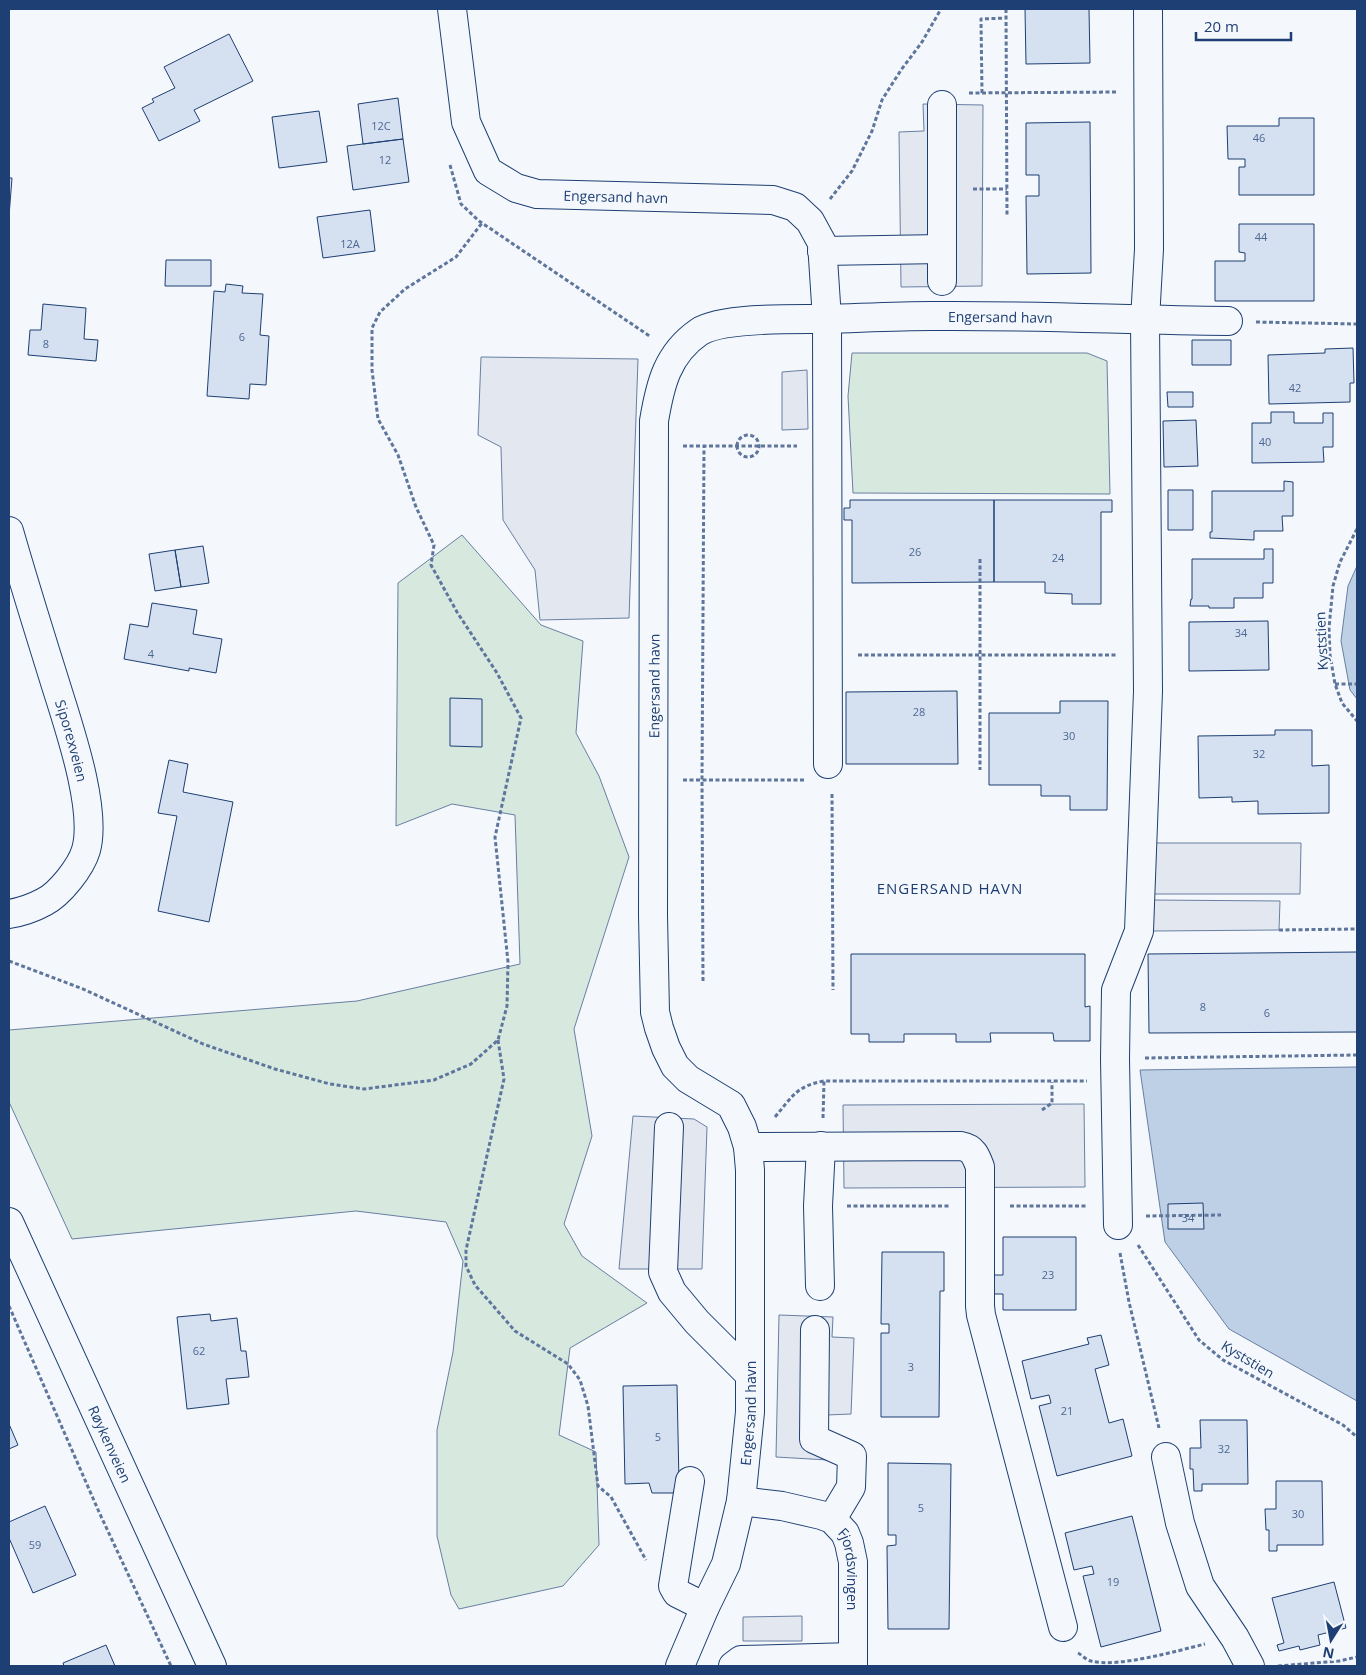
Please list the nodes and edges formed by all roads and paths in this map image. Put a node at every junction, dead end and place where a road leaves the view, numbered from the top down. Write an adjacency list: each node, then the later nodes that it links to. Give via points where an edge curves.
1 (452, 9): 11 (main road, Engersand havn, via 466,122 488,171 516,188 537,194 772,200 795,207)
2 (940, 9): 11 (path, via 922,42 882,100 872,131 852,171)
3 (1006, 9): 5 (path)
4 (1148, 9): 6 (main road)
5 (1006, 18): 7 (path); 8 (path, via 980,19)
6 (1148, 92): 7 (path); 17 (main road, via 1149,249)
7 (1007, 93): 8 (path); 10 (path)
8 (982, 94): 9 (path, via 952,94 952,105)
9 (942, 105): 13 (main road)
10 (1007, 215)
11 (810, 221): 14 (main road, Engersand havn, via 822,243)
12 (482, 223): 44 (path, via 456,257 405,289 380,312 372,328 372,370 378,419 398,456 434,545 431,565 522,718 495,837 508,962 507,1006)
13 (942, 249): 14 (main road); 15 (main road)
14 (822, 251): 16 (main road, Engersand havn)
15 (942, 281)
16 (826, 318): 17 (main road, Engersand havn, via 933,316); 20 (main road, Engersand havn, via 761,320 713,326 699,332 679,351 664,375 654,421); 24 (main road)
17 (1145, 320): 18 (main road, Engersand havn); 46 (main road, via 1148,692 1139,931 1116,990)
18 (1228, 321): 19 (path)
19 (1357, 324)
20 (654, 446): 21 (path); 36 (main road, Engersand havn)
21 (704, 446): 22 (path); 37 (path)
22 (737, 446): 23 (path); 23 (path, via 739,440 749,435 756,438); 23 (path, via 740,454 750,458)
23 (759, 446): 24 (path)
24 (827, 446): 28 (main road)
25 (1357, 529): 31 (path, Kyststien, via 1340,562 1330,607 1330,655)
26 (9, 531): 38 (main road, Siporexveien, via 76,754 89,832 84,855 72,878 46,901)
27 (980, 559): 29 (path)
28 (828, 655): 29 (path); 35 (main road)
29 (980, 655): 30 (path); 34 (path)
30 (1095, 655)
31 (1335, 684): 32 (path); 33 (path, Kyststien, via 1342,703)
32 (1357, 684)
33 (1357, 721)
34 (980, 770)
35 (830, 772): 37 (path); 43 (path)
36 (653, 780): 37 (path); 52 (main road, Engersand havn, via 654,993 659,1028 676,1066 688,1079 731,1105)
37 (702, 780): 42 (path)
38 (9, 914)
39 (1357, 929): 40 (path)
40 (1279, 930)
41 (9, 961): 44 (path, via 83,989 203,1044 330,1084 364,1089 434,1080 471,1064)
42 (703, 981)
43 (833, 990)
44 (498, 1040): 67 (path, via 504,1079 466,1250 466,1266 475,1285 515,1331 568,1364 580,1380 588,1406 598,1486 611,1497 647,1563)
45 (1357, 1055): 46 (path)
46 (1115, 1070): 48 (path); 55 (main road)
47 (824, 1081): 48 (path); 51 (path); 52 (path, via 796,1092)
48 (1052, 1082): 49 (path, via 1052,1103)
49 (1042, 1110)
50 (669, 1127): 61 (main road, via 663,1272 672,1292)
51 (821, 1146): 52 (main road); 53 (main road); 54 (main road, via 966,1147 972,1151 980,1167)
52 (748, 1147): 61 (main road, Engersand havn)
53 (818, 1206): 54 (path); 58 (main road)
54 (980, 1206): 55 (path); 69 (main road, via 981,1315)
55 (1123, 1215): 56 (path); 62 (path, Kyststien, via 1128,1229 1199,1340 1223,1360 1343,1425); 63 (path, via 1121,1261 1128,1302)
56 (1221, 1215)
57 (9, 1222): 74 (main road, Røykenveien)
58 (820, 1286)
59 (9, 1306): 73 (path)
60 (815, 1330): 66 (main road, via 814,1439 852,1456 851,1487)
61 (750, 1375): 65 (main road, Engersand havn, via 750,1412)
62 (1357, 1437)
63 (1166, 1457): 70 (main road, via 1180,1523 1200,1586)
64 (690, 1482): 67 (main road)
65 (741, 1501): 66 (main road, Fjordsvingen, via 782,1506); 68 (main road, Engersand havn, via 726,1564)
66 (832, 1519): 72 (main road, Fjordsvingen, via 845,1533 852,1562)
67 (674, 1586): 68 (main road, via 678,1593)
68 (705, 1606): 75 (main road, Engersand havn)
69 (1063, 1627): 70 (path, via 1074,1651 1090,1661 1149,1657)
70 (1234, 1638): 77 (main road)
71 (1357, 1657): 78 (path)
72 (853, 1662): 76 (main road, Fjordsvingen, via 741,1660)
73 (171, 1666)
74 (212, 1666)
75 (680, 1666)
76 (733, 1666)
77 (1250, 1666)
78 (1270, 1666)

